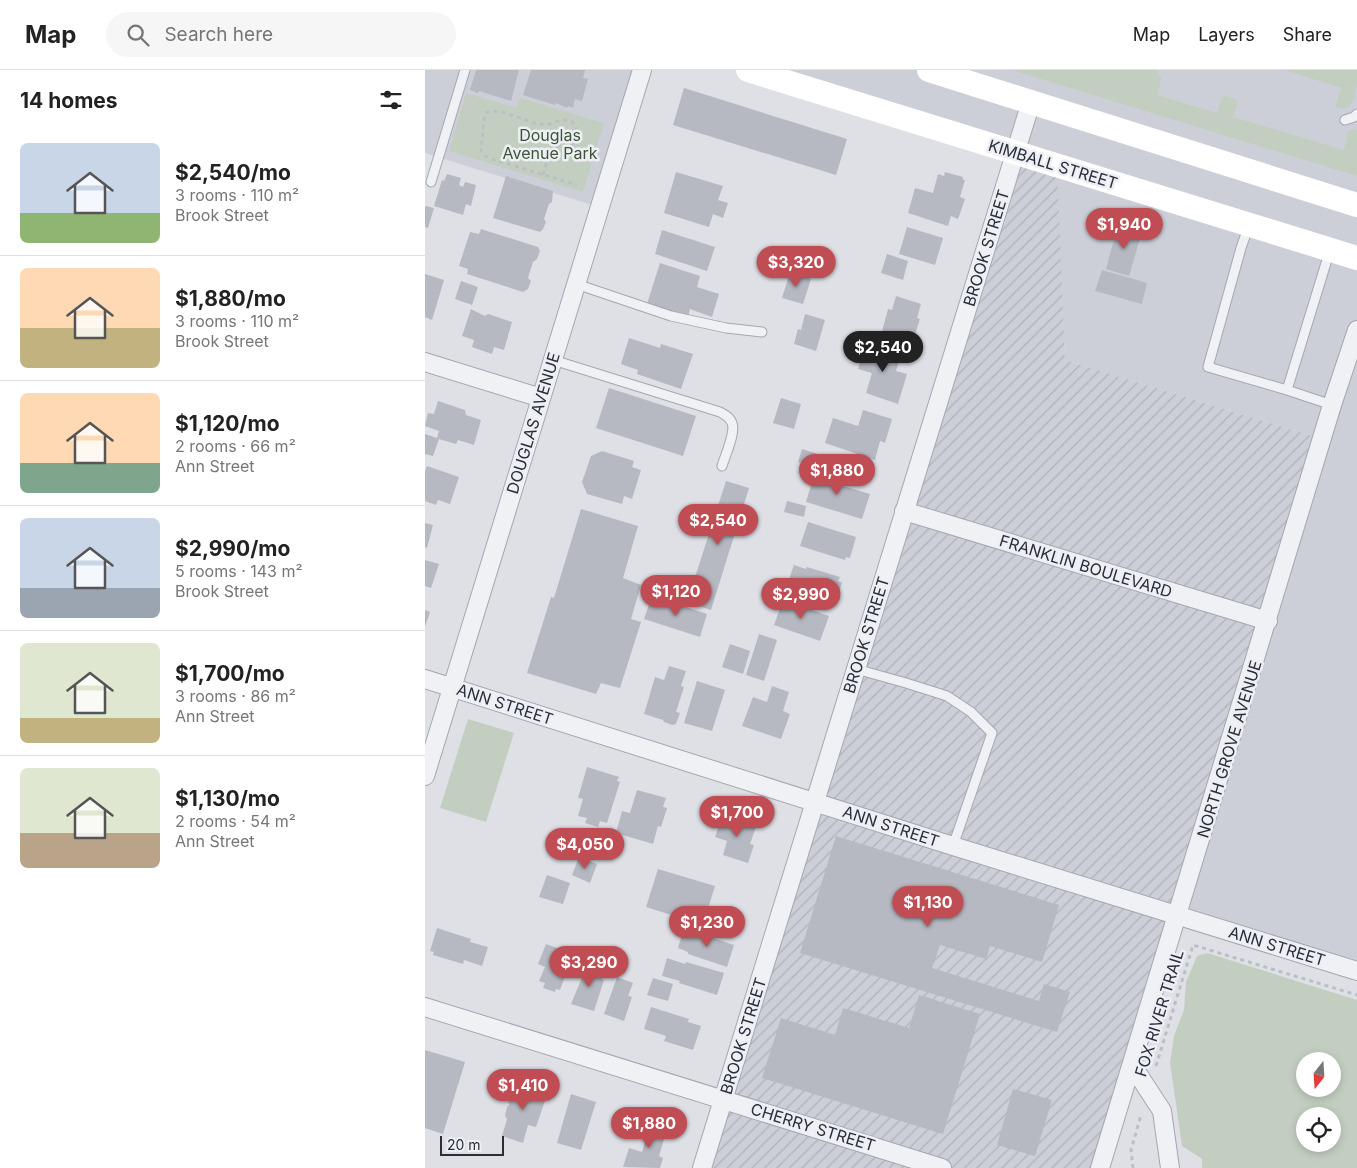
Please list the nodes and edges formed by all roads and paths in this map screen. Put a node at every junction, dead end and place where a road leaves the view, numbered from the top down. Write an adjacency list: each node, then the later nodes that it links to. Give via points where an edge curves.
1 (465, 70): 10 (lane)
2 (642, 70): 16 (street, DOUGLAS AVENUE)
3 (748, 70): 8 (main road, KIMBALL STREET)
4 (929, 70): 5 (main road)
5 (1031, 102): 8 (street, BROOK STREET); 12 (main road)
6 (1357, 114): 7 (lane)
7 (1345, 120)
8 (1016, 153): 13 (main road, KIMBALL STREET); 25 (street, BROOK STREET)
9 (543, 175): 9 (path, via 485,156 481,151 486,113 494,110 538,124 562,119 572,122 576,130 573,143 551,150); 11 (path)
10 (431, 182)
11 (577, 186)
12 (1357, 205)
13 (1249, 225): 14 (main road, KIMBALL STREET); 21 (lane, via 1207,367)
14 (1330, 250): 15 (main road, KIMBALL STREET); 21 (lane)
15 (1357, 258)
16 (576, 284): 18 (lane, via 671,316); 19 (street, DOUGLAS AVENUE)
17 (1357, 330): 23 (street, NORTH GROVE AVENUE)
18 (762, 332)
19 (553, 360): 22 (street, DOUGLAS AVENUE); 24 (lane, via 727,416 732,421 733,430)
20 (425, 362): 22 (street)
21 (1287, 390): 23 (lane)
22 (541, 398): 29 (street, DOUGLAS AVENUE)
23 (1333, 405): 26 (street, NORTH GROVE AVENUE)
24 (722, 466)
25 (904, 511): 26 (street, FRANKLIN BOULEVARD); 27 (street, BROOK STREET)
26 (1268, 621): 33 (street, NORTH GROVE AVENUE)
27 (856, 669): 31 (street, BROOK STREET); 32 (lane, via 947,696 971,712 992,733)
28 (425, 679): 29 (street, ANN STREET)
29 (453, 687): 30 (street, DOUGLAS AVENUE); 31 (street, ANN STREET)
30 (425, 776)
31 (815, 802): 32 (street, ANN STREET); 39 (street, BROOK STREET)
32 (953, 846): 33 (street, ANN STREET)
33 (1178, 915): 34 (street, ANN STREET); 37 (street, NORTH GROVE AVENUE)
34 (1357, 971)
35 (1357, 996): 38 (path, FOX RIVER TRAIL, via 1193,945)
36 (425, 1007): 39 (street, CHERRY STREET)
37 (1132, 1065): 38 (street); 42 (street, NORTH GROVE AVENUE)
38 (1148, 1092): 43 (path, FOX RIVER TRAIL, via 1131,1150); 44 (street, via 1162,1111)
39 (723, 1099): 40 (street, BROOK STREET); 41 (street, CHERRY STREET)
40 (702, 1168)
41 (942, 1168)
42 (1101, 1168)
43 (1133, 1168)
44 (1170, 1168)

